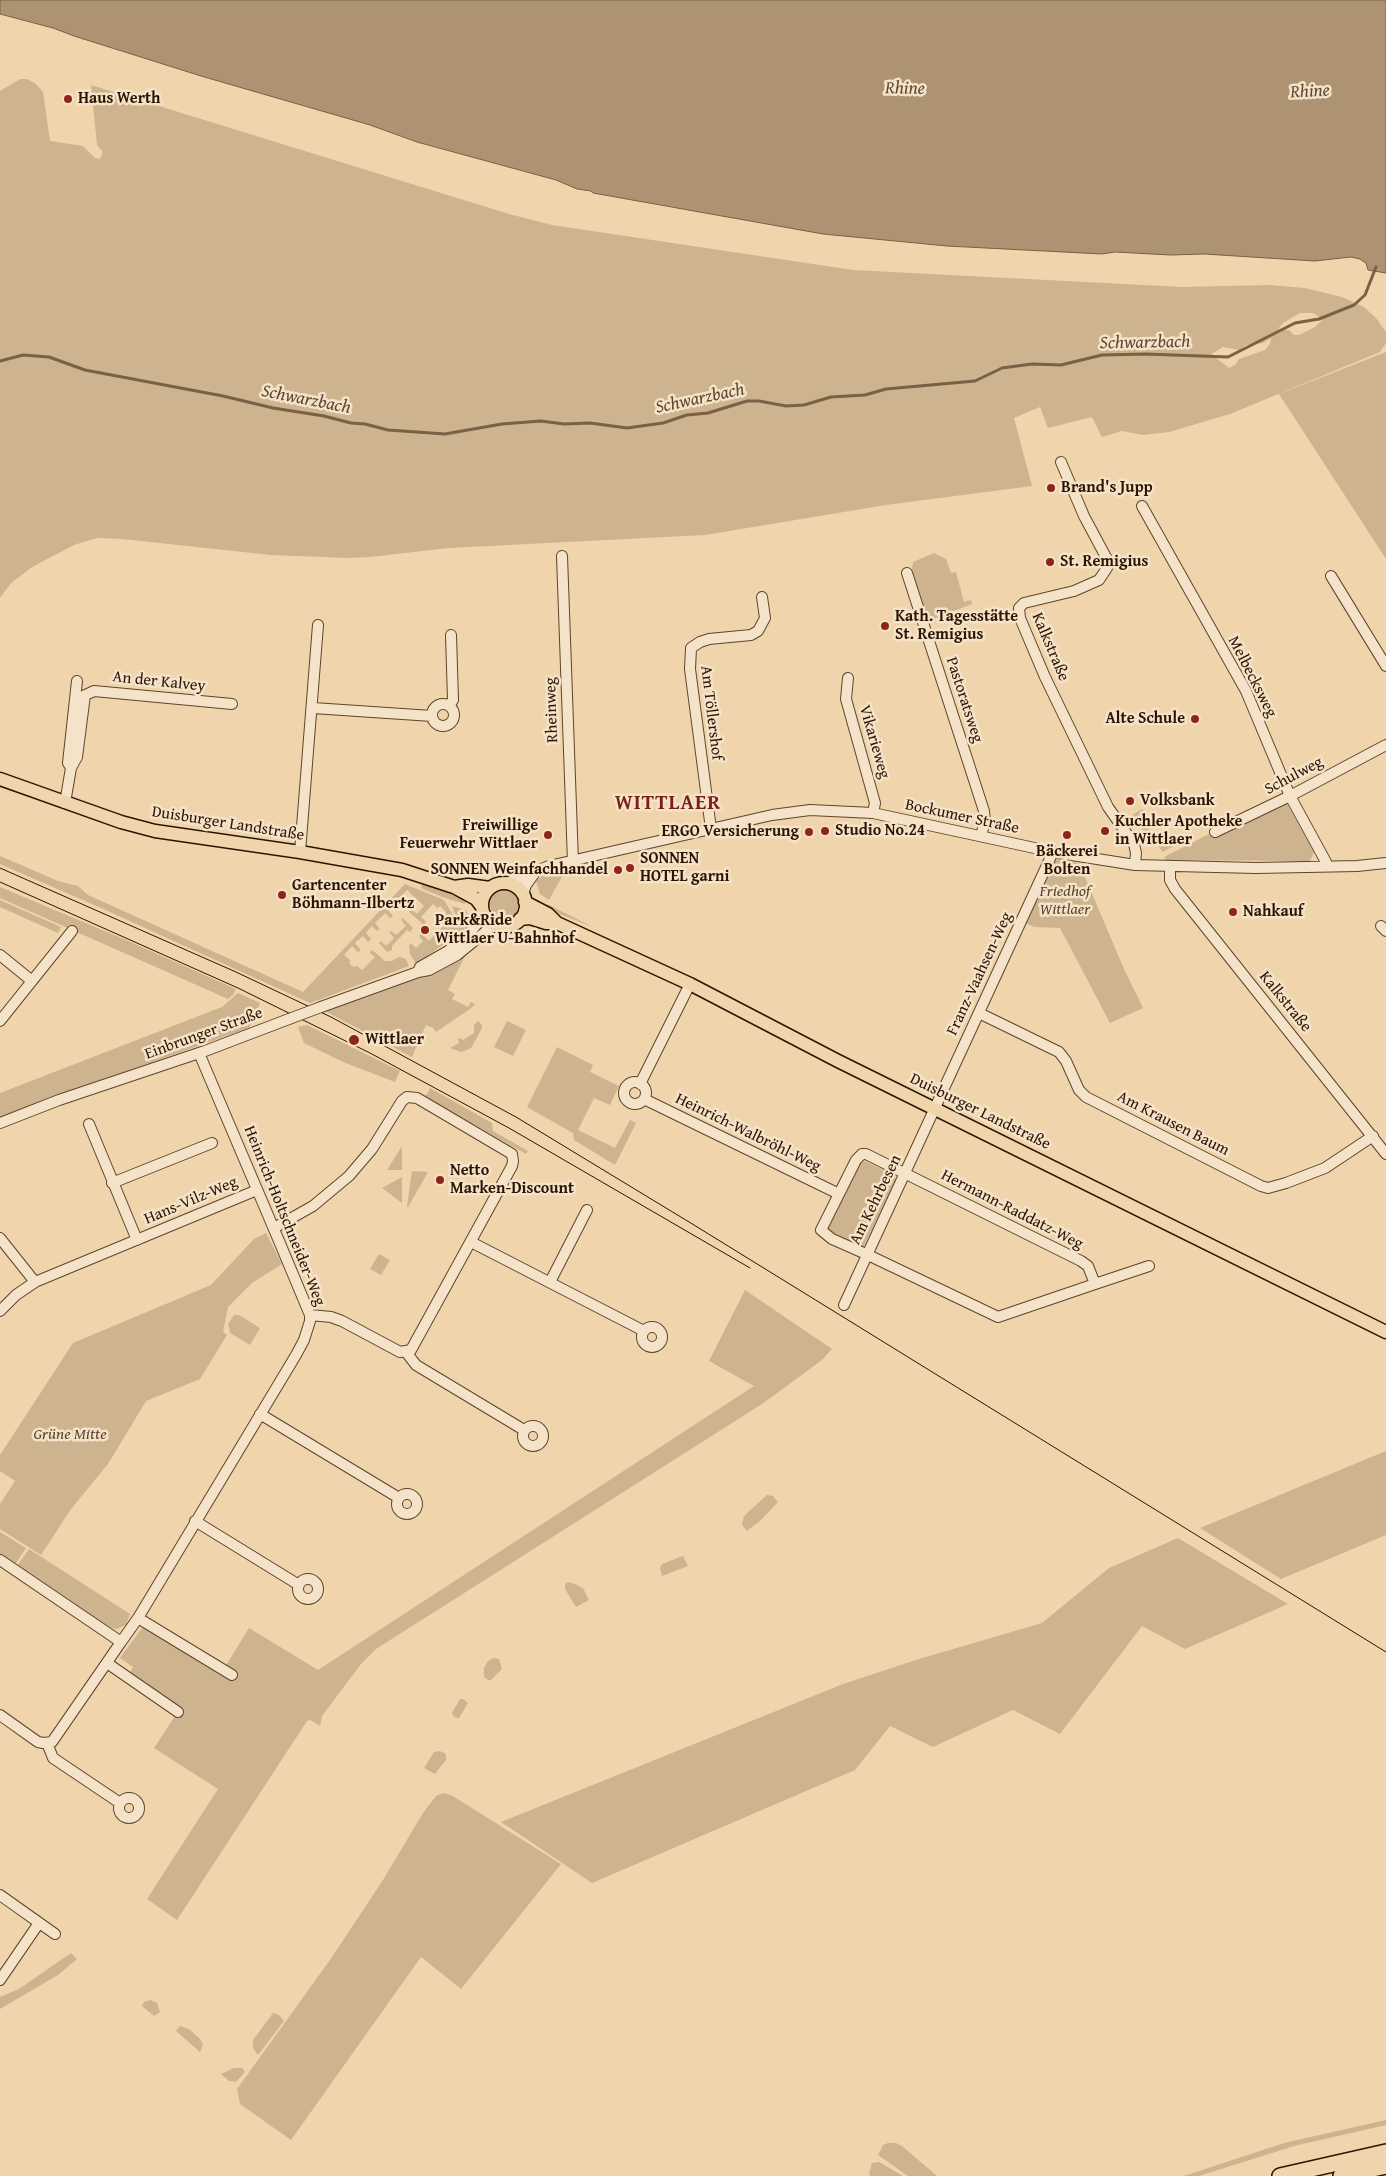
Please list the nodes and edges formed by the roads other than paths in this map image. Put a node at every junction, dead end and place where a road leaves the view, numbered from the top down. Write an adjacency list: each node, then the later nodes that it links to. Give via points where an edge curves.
1 (1061, 462): 31 (street, Kalkstraße, via 1084,516 1107,558 1107,568 1102,577 1091,584 1024,603 1019,613 1045,677 1108,807 1134,844)
2 (1142, 506): 21 (street, Melbecksweg, via 1246,691)
3 (562, 556): 29 (street, Rheinweg)
4 (907, 573): 26 (street, Pastoratsweg, via 984,811)
5 (1331, 576): 9 (street)
6 (762, 597): 24 (street, Am Töllershof, via 765,618 758,631 751,635 708,639 691,648 690,669)
7 (318, 625): 16 (street)
8 (451, 635): 15 (street, via 453,700)
9 (1386, 666)
10 (848, 678): 23 (street, Vikarieweg, via 846,699 875,803)
11 (77, 681): 13 (street)
12 (85, 695): 13 (street, An der Kalvey); 14 (street, An der Kalvey, via 94,691); 19 (street)
13 (75, 700): 19 (street, via 68,763)
14 (232, 704)
15 (449, 706): 17 (street, via 439,705); 17 (street, via 454,715 449,724 438,725)
16 (313, 708): 17 (street); 27 (street)
17 (432, 716)
18 (1386, 744): 21 (street, Schulweg)
19 (72, 768): 22 (street)
20 (0, 779): 22 (main road, Duisburger Landstraße)
21 (1290, 796): 25 (street, Schulweg); 33 (street, Melbecksweg)
22 (65, 803): 27 (main road, Duisburger Landstraße, via 155,831)
23 (873, 813): 24 (street, Bockumer Straße, via 810,810); 26 (street, Bockumer Straße)
24 (711, 829): 29 (street, Bockumer Straße)
25 (1215, 832)
26 (981, 836): 28 (street, Bockumer Straße)
27 (300, 852): 36 (main road, Duisburger Landstraße, via 379,865)
28 (1052, 852): 31 (street, Bockumer Straße); 48 (street, Franz-Vaahsen-Weg)
29 (573, 862): 34 (street, Bockumer Straße)
30 (1386, 863): 33 (street, Bockumer Straße)
31 (1135, 865): 32 (street, Bockumer Straße)
32 (1170, 866): 33 (street, Bockumer Straße); 56 (street, Kalkstraße, via 1174,889)
33 (1326, 866)
34 (536, 871): 35 (street, Bockumer Straße); 38 (street, via 526,885)
35 (508, 883): 37 (main road, Duisburger Landstraße); 38 (main road, Duisburger Landstraße, via 518,888)
36 (454, 887): 37 (main road, Duisburger Landstraße); 39 (main road, Duisburger Landstraße, via 476,899)
37 (490, 888): 39 (main road, via 484,895)
38 (524, 898): 40 (main road, via 525,910); 41 (main road, Duisburger Landstraße)
39 (482, 909): 42 (main road, Duisburger Landstraße, via 490,922); 45 (street, Einbrunger Straße, via 476,925 467,936 420,967)
40 (520, 919): 41 (main road, Duisburger Landstraße); 42 (main road, Duisburger Landstraße, via 511,925)
41 (558, 923): 47 (main road, Duisburger Landstraße)
42 (498, 926): 45 (street, Einbrunger Straße, via 490,928 457,955 429,970)
43 (72, 931): 46 (street)
44 (0, 955): 46 (street)
45 (418, 972): 50 (street, Einbrunger Straße, bridge)
46 (32, 982): 49 (street)
47 (690, 984): 51 (street, Heinrich-Walbröhl-Weg); 53 (main road, Duisburger Landstraße)
48 (979, 1013): 53 (street, Franz-Vaahsen-Weg); 56 (street, Am Krausen Baum, via 1059,1052 1086,1097 1261,1186 1268,1188 1286,1184 1326,1168)
49 (0, 1021)
50 (199, 1053): 54 (street, Einbrunger Straße); 61 (street, Heinrich-Holtschneider-Weg)
51 (640, 1084): 52 (street, via 645,1089); 52 (street, Heinrich-Walbröhl-Weg, via 628,1085 625,1095 635,1104)
52 (644, 1099): 62 (street, Heinrich-Walbröhl-Weg)
53 (936, 1108): 59 (street, Am Kehrbesen); 77 (main road, Duisburger Landstraße)
54 (0, 1123)
55 (89, 1124): 60 (street, Hans-Vilz-Weg)
56 (1379, 1140): 58 (street, Kalkstraße)
57 (212, 1143): 60 (street)
58 (1386, 1154)
59 (905, 1174): 62 (street, via 862,1154); 68 (street, Am Kehrbesen); 72 (street, Hermann-Raddatz-Weg, via 1081,1261 1088,1266)
60 (112, 1183): 66 (street, Hans-Vilz-Weg)
61 (257, 1190): 64 (street, Heinrich-Holtschneider-Weg); 66 (street, Hans-Vilz-Weg)
62 (839, 1194): 68 (street, via 821,1230 832,1239)
63 (587, 1210): 71 (street)
64 (274, 1228): 67 (street, via 313,1206 349,1176 372,1149 402,1101 414,1097 512,1154 512,1166); 75 (street, Heinrich-Holtschneider-Weg)
65 (0, 1238): 70 (street)
66 (136, 1240): 70 (street, Hans-Vilz-Weg)
67 (471, 1242): 71 (street); 78 (street, via 415,1346)
68 (866, 1254): 72 (street, via 998,1317); 73 (street, Am Kehrbesen)
69 (1149, 1266): 72 (street)
70 (34, 1282): 74 (street, Hans-Vilz-Weg)
71 (550, 1282): 76 (street)
72 (1095, 1284)
73 (844, 1305)
74 (0, 1311)
75 (310, 1315): 78 (street, via 331,1317 395,1350); 79 (street, Heinrich-Holtschneider-Weg, via 304,1340)
76 (644, 1331)
77 (1386, 1332)
78 (406, 1352): 80 (street, via 416,1364)
79 (260, 1414): 81 (street); 82 (street, Heinrich-Holtschneider-Weg)
80 (524, 1430)
81 (399, 1498)
82 (195, 1521): 84 (street); 85 (street, Heinrich-Holtschneider-Weg)
83 (0, 1560): 86 (street)
84 (299, 1584)
85 (138, 1618): 86 (street, Heinrich-Holtschneider-Weg); 88 (street)
86 (121, 1642): 87 (street, Heinrich-Holtschneider-Weg)
87 (107, 1663): 89 (street); 91 (street, Heinrich-Holtschneider-Weg, via 55,1738)
88 (232, 1675)
89 (178, 1712)
90 (0, 1715): 91 (street, via 38,1742)
91 (47, 1743): 92 (street, via 53,1758)
92 (120, 1803)
93 (0, 1895): 94 (street)
94 (39, 1923): 95 (street); 96 (street)
95 (55, 1934)
96 (0, 1980)
97 (1386, 2152): 99 (highway)
98 (1386, 2166): 100 (highway)
99 (1280, 2176)
100 (1341, 2176)

